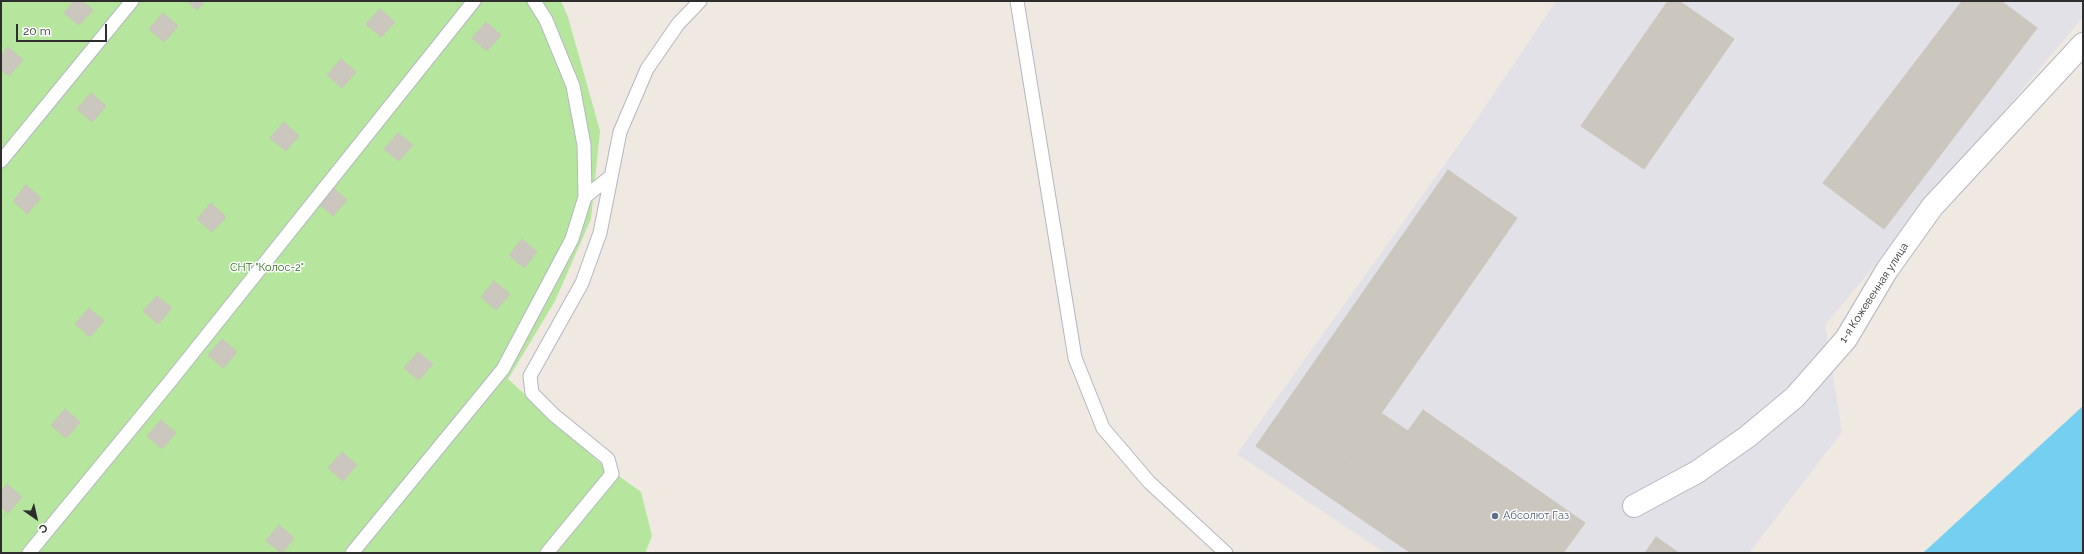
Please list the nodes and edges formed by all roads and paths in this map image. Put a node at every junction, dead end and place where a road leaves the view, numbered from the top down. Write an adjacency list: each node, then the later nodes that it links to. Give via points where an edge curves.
1 (132, 1): 7 (lane)
2 (474, 1): 11 (lane, via 168,384)
3 (534, 1): 9 (lane, via 546,20 573,86 584,144)
4 (700, 1): 8 (lane, via 678,24 647,69 620,132)
5 (1017, 1): 14 (lane, via 1075,358 1103,428 1149,482)
6 (2083, 44): 10 (street, 1-я Кожевенная улица, via 1932,207 1887,270 1846,339 1796,397 1747,437 1697,472)
7 (1, 161)
8 (610, 177): 9 (lane); 13 (lane, via 600,234 582,283 530,376 532,393 554,415 608,459 612,474)
9 (585, 197): 12 (lane, via 572,239 502,368)
10 (1634, 506)
11 (29, 553)
12 (352, 553)
13 (547, 553)
14 (1226, 553)

